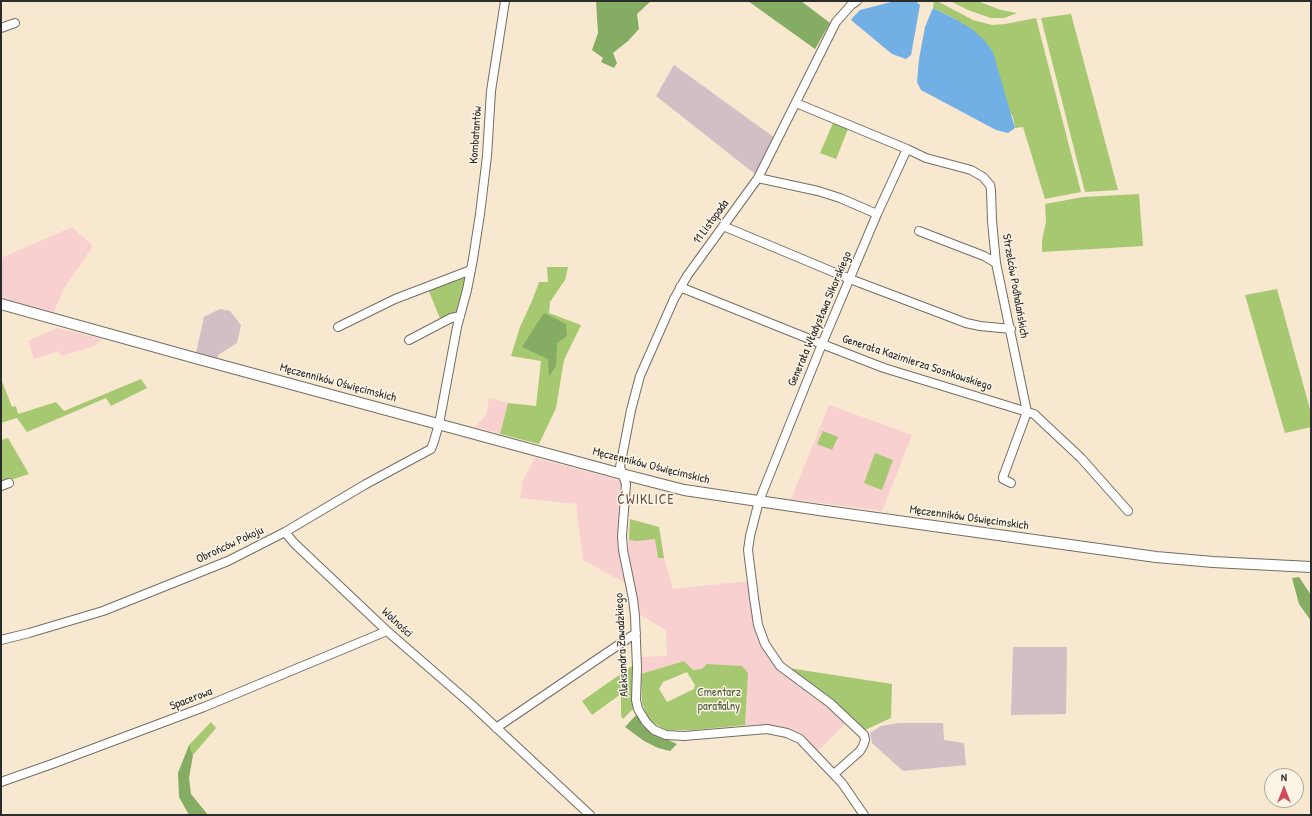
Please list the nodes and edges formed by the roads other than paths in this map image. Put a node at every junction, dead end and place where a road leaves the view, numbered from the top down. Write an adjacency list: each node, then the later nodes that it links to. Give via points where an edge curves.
1 (505, 1): 12 (street, Kombatantów, via 491,91 487,156)
2 (857, 1): 5 (street, 11 Listopada, via 836,22)
3 (15, 23): 4 (street)
4 (1, 28)
5 (796, 103): 6 (street, Strzelców Podhalańskich); 7 (street, 11 Listopada)
6 (907, 149): 8 (street, Generała Władysława Sikorskiego); 11 (street, Strzelców Podhalańskich, via 926,158 971,170 984,177 992,190)
7 (758, 178): 8 (street, via 818,191); 9 (street, 11 Listopada)
8 (877, 214): 13 (street, Generała Władysława Sikorskiego)
9 (723, 226): 13 (street); 14 (street, 11 Listopada)
10 (919, 231): 11 (street)
11 (996, 263): 18 (street, Strzelców Podhalańskich)
12 (471, 270): 16 (street, Kombatantów); 17 (street, via 395,299)
13 (850, 278): 18 (street, via 966,323); 20 (street, Generała Władysława Sikorskiego)
14 (680, 287): 20 (street, Generała Kazimierza Sosnkowskiego); 23 (street, 11 Listopada, via 640,376 621,464)
15 (1, 304): 22 (main road, Męczenników Oświęcimskich)
16 (460, 316): 19 (street, via 451,318); 22 (street, Kombatantów)
17 (338, 327)
18 (1011, 329): 21 (street, Strzelców Podhalańskich)
19 (409, 340)
20 (822, 344): 21 (street, Generała Kazimierza Sosnkowskiego, via 884,368); 25 (street, Generała Władysława Sikorskiego)
21 (1028, 412): 24 (street, via 1003,477); 26 (street, via 1034,414 1081,458)
22 (439, 424): 23 (main road, Męczenników Oświęcimskich); 27 (street, Obrońców Pokoju, via 433,446 428,451)
23 (622, 474): 25 (main road, Męczenników Oświęcimskich, via 684,490); 30 (street, Aleksandra Zawadzkiego, via 626,484 623,550 633,599)
24 (1012, 483)
25 (759, 501): 28 (main road, Męczenników Oświęcimskich, via 1156,557); 33 (street, Generała Władysława Sikorskiego, via 748,550 758,625 765,644 780,666 830,703 864,735 865,740 860,751)
26 (1128, 510)
27 (285, 532): 29 (street, Wolności); 31 (street, Obrońców Pokoju, via 228,561 103,611)
28 (1311, 567)
29 (387, 631): 32 (street, Wolności); 34 (street, Spacerowa, via 204,707)
30 (636, 633): 32 (street); 33 (street, Aleksandra Zawadzkiego, via 637,705 646,722 654,730 666,735 684,736 767,729 787,733 800,738)
31 (1, 640)
32 (496, 728): 35 (street, Wolności)
33 (834, 774): 36 (street, Aleksandra Zawadzkiego)
34 (1, 782)
35 (590, 815)
36 (864, 815)

